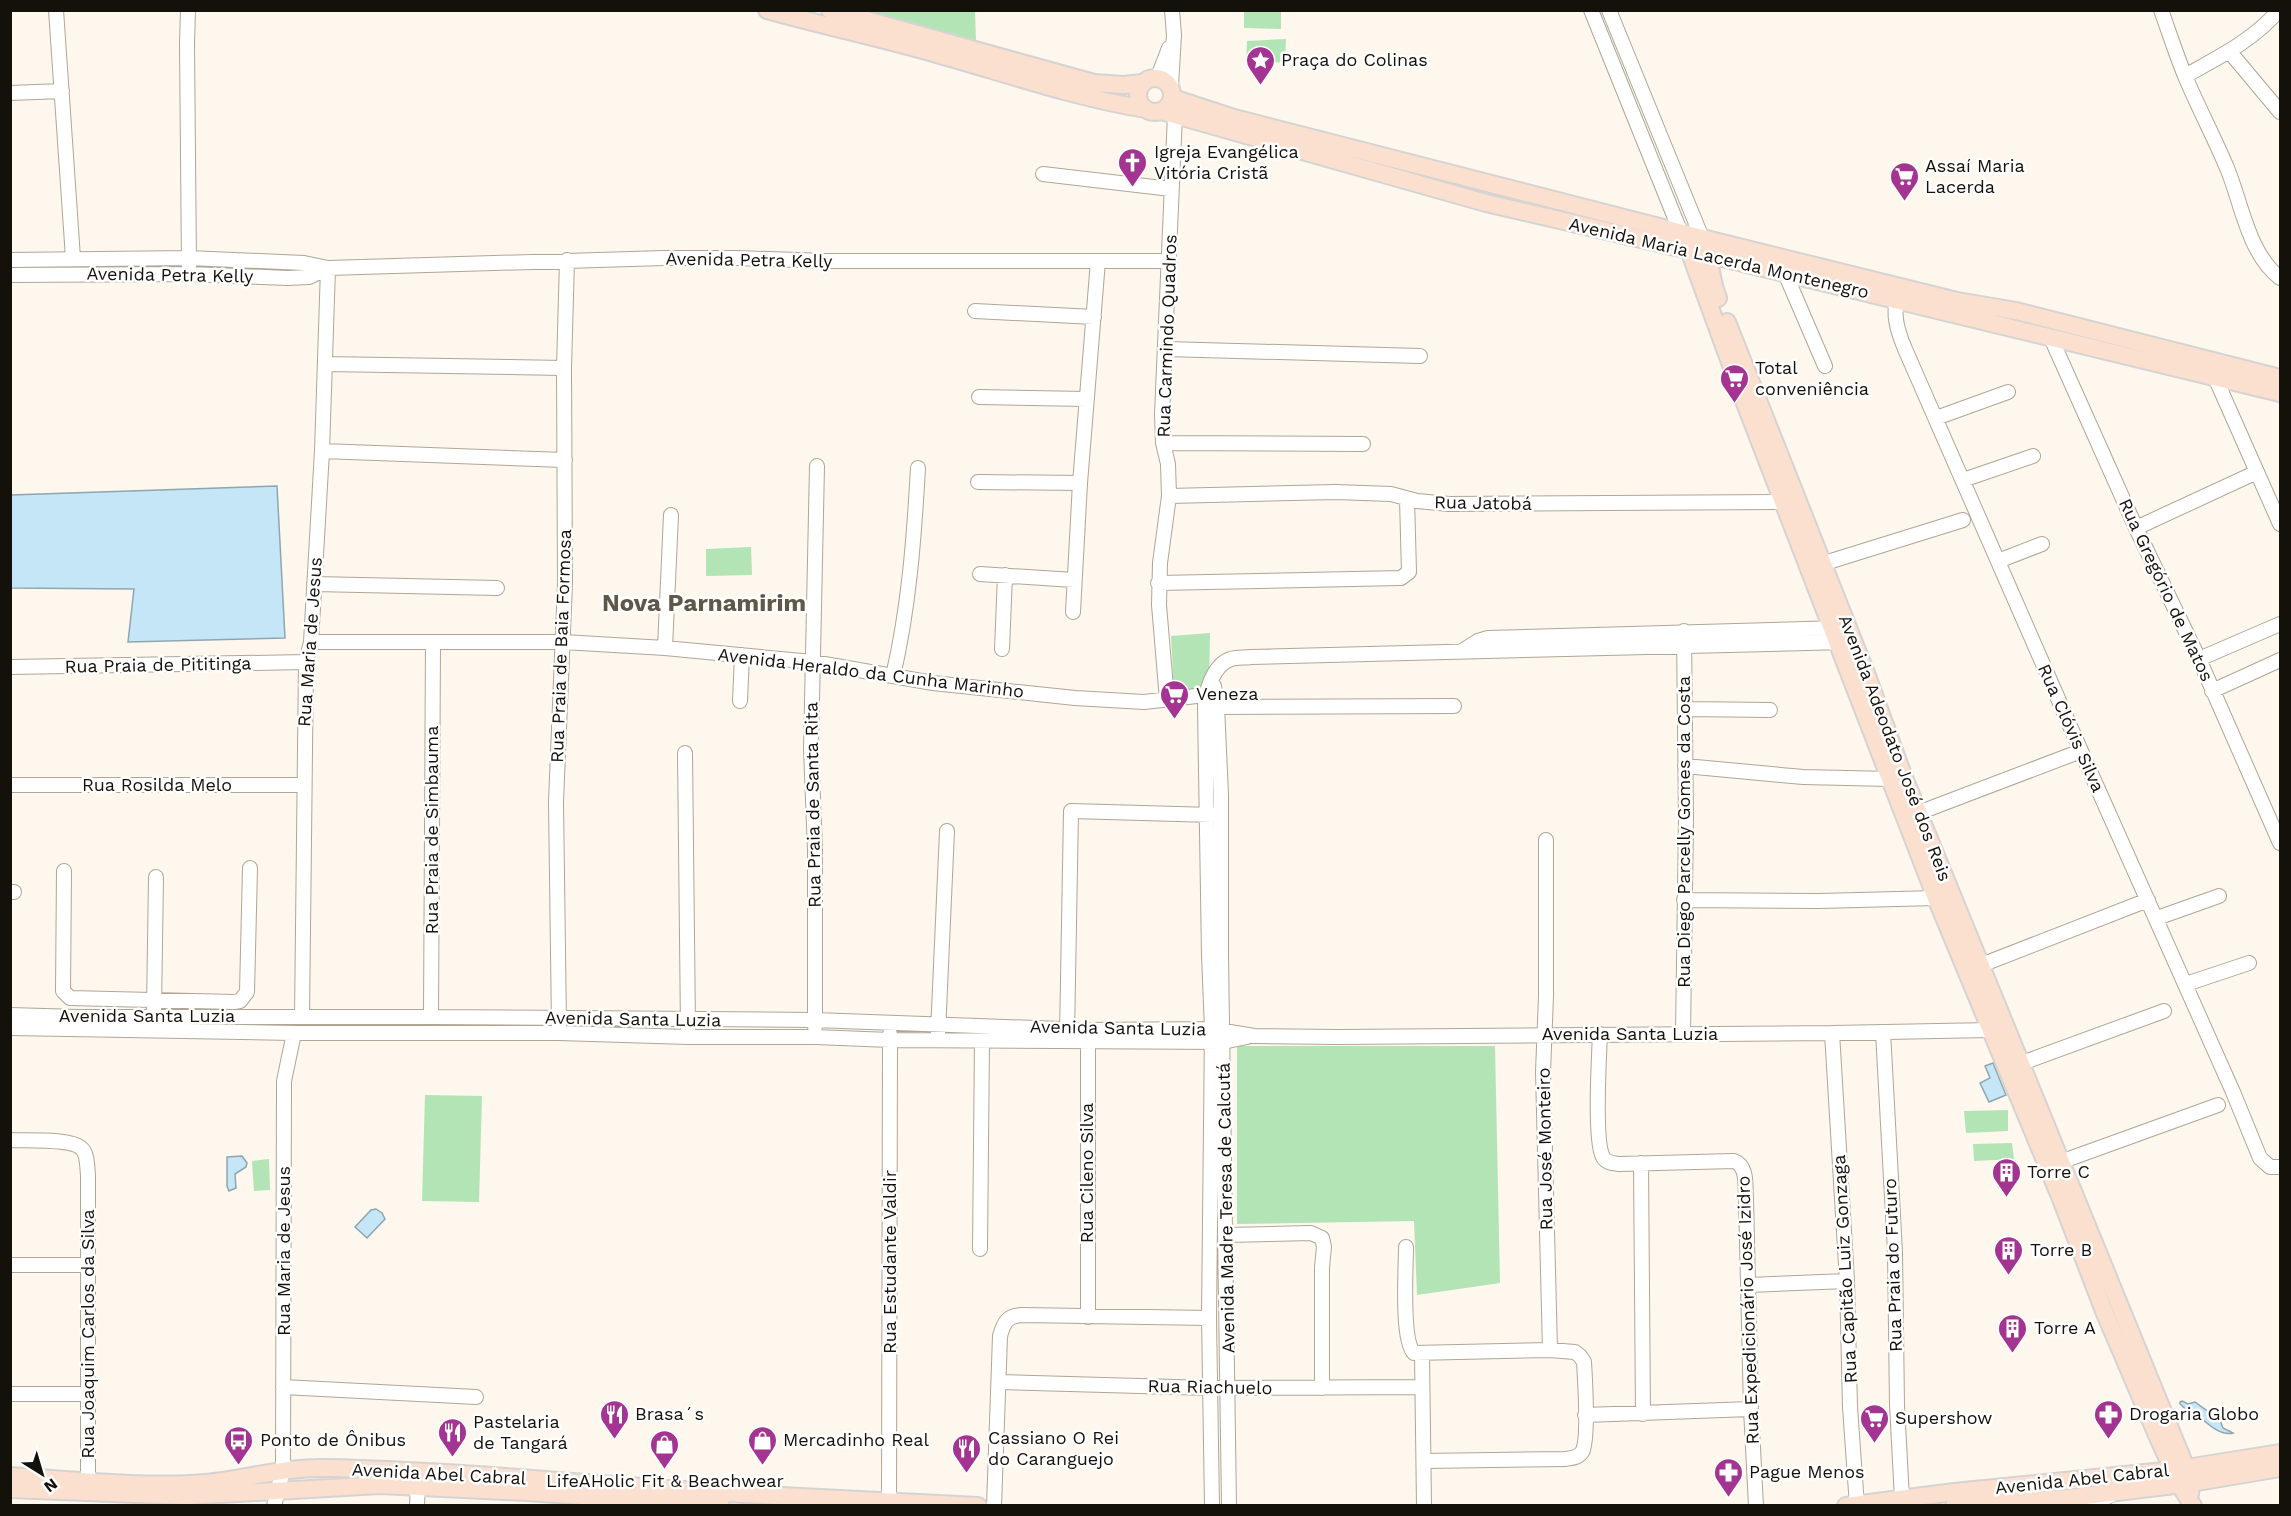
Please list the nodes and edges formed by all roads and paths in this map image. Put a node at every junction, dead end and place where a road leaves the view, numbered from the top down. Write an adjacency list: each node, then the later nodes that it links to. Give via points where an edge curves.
1 (56, 10): 12 (street)
2 (188, 10): 25 (street)
3 (767, 10): 14 (main road, Avenida Maria Lacerda Montenegro, via 1111,103)
4 (830, 10): 14 (main road, Avenida Maria Lacerda Montenegro, via 1094,83 1124,85)
5 (1172, 10): 14 (street, Rua Carmindo Quadros, via 1174,35)
6 (1591, 10): 17 (street)
7 (1609, 10): 16 (street, Avenida Adeodato José dos Reis)
8 (2161, 10): 11 (street)
9 (2275, 12): 10 (street)
10 (2229, 51): 11 (street); 15 (street)
11 (2185, 76): 34 (street, via 2228,172 2254,243)
12 (62, 91): 13 (street); 24 (street)
13 (10, 93)
14 (1161, 97): 19 (street, Rua Carmindo Quadros); 20 (main road, Avenida Maria Lacerda Montenegro); 22 (main road, Avenida Maria Lacerda Montenegro, via 1486,203)
15 (2280, 112)
16 (1651, 116): 17 (street); 21 (street, Avenida Adeodato José dos Reis)
17 (1637, 121): 20 (street)
18 (1042, 174): 19 (street)
19 (1171, 189): 29 (street, Rua Carmindo Quadros)
20 (1681, 232): 21 (main road, Avenida Maria Lacerda Montenegro)
21 (1702, 238): 23 (main road, Avenida Adeodato José dos Reis); 35 (main road, Avenida Maria Lacerda Montenegro)
22 (1689, 250): 23 (main road, Avenida Maria Lacerda Montenegro); 64 (main road, Avenida Adeodato José dos Reis)
23 (1710, 255): 31 (main road, Avenida Maria Lacerda Montenegro); 64 (main road, Avenida Adeodato José dos Reis, via 1715,290)
24 (73, 258): 25 (street, Avenida Petra Kelly); 26 (street, Avenida Petra Kelly)
25 (189, 258): 30 (street, Avenida Petra Kelly, via 304,263); 32 (street)
26 (10, 260)
27 (567, 260): 28 (street, Avenida Petra Kelly); 30 (street, Avenida Petra Kelly); 43 (street, Rua Praia de Baia Formosa)
28 (1098, 261): 29 (street, Avenida Petra Kelly); 37 (street)
29 (1170, 261): 39 (street, Rua Carmindo Quadros)
30 (328, 268): 32 (street, Avenida Petra Kelly, via 309,277 288,278); 41 (street, Rua Maria de Jesus)
31 (1785, 273): 35 (main road, Avenida Maria Lacerda Montenegro); 42 (street)
32 (189, 274): 33 (street, Avenida Petra Kelly)
33 (10, 275)
34 (2280, 278)
35 (1899, 293): 38 (main road, Avenida Maria Lacerda Montenegro); 45 (main road, Avenida Maria Lacerda Montenegro, via 2016,311); 50 (street, Rua Clóvis Silva, via 1897,330)
36 (975, 311): 37 (street)
37 (1094, 317): 49 (street)
38 (2051, 338): 44 (main road, Avenida Maria Lacerda Montenegro); 68 (street, Rua Gregório de Matos)
39 (1166, 349): 40 (street); 51 (street, Rua Carmindo Quadros)
40 (1420, 356)
41 (325, 364): 43 (street); 53 (street, Rua Maria de Jesus)
42 (1825, 366)
43 (564, 368): 55 (street, Rua Praia de Baia Formosa)
44 (2214, 375): 47 (main road, Avenida Maria Lacerda Montenegro); 58 (street)
45 (2280, 378)
46 (2008, 392): 50 (street)
47 (2280, 393)
48 (979, 397): 49 (street)
49 (1087, 399): 61 (street)
50 (1936, 418): 59 (street, Rua Clóvis Silva)
51 (1163, 442): 52 (street); 62 (street, Rua Carmindo Quadros)
52 (1363, 444)
53 (322, 451): 55 (street); 76 (street, Rua Maria de Jesus)
54 (2033, 456): 59 (street)
55 (565, 460): 83 (street, Rua Praia de Baia Formosa)
56 (817, 466): 91 (street, Rua Praia de Santa Rita)
57 (918, 468): 93 (street, via 911,578)
58 (2257, 472): 67 (street); 68 (street)
59 (1963, 480): 70 (street, Rua Clóvis Silva)
60 (978, 482): 61 (street)
61 (1080, 483): 74 (street)
62 (1169, 496): 63 (street, Rua Jatobá, via 1335,492 1391,494); 75 (street, Rua Carmindo Quadros)
63 (1407, 499): 64 (street, Rua Jatobá, via 1449,504); 75 (street, via 1409,572 1404,577)
64 (1791, 500): 71 (main road, Avenida Adeodato José dos Reis)
65 (671, 515): 85 (street)
66 (1963, 520): 71 (street)
67 (2280, 524)
68 (2136, 528): 88 (street, Rua Gregório de Matos)
69 (2042, 544): 70 (street)
70 (1998, 561): 101 (street, Rua Clóvis Silva)
71 (1817, 565): 80 (main road, Avenida Adeodato José dos Reis)
72 (980, 574): 73 (street)
73 (1005, 575): 74 (street); 86 (street)
74 (1074, 580): 78 (street)
75 (1158, 583): 96 (street, Rua Carmindo Quadros)
76 (314, 584): 77 (street); 82 (street, Rua Maria de Jesus)
77 (497, 588)
78 (1073, 612)
79 (2280, 624): 88 (street)
80 (1844, 635): 81 (street); 104 (main road, Avenida Adeodato José dos Reis)
81 (1684, 638): 95 (street, via 1488,638 1460,652 1238,658 1224,662 1215,673); 99 (street, Rua Diego Parcelly Gomes da Costa)
82 (311, 642): 84 (street, Avenida Heraldo da Cunha Marinho); 90 (street, Rua Maria de Jesus)
83 (563, 642): 84 (street, Avenida Heraldo da Cunha Marinho); 85 (street, Avenida Heraldo da Cunha Marinho); 130 (street, Rua Praia de Baia Formosa, via 556,802)
84 (433, 643): 129 (street, Rua Praia de Simbauma)
85 (665, 648): 87 (street, Avenida Heraldo da Cunha Marinho)
86 (1002, 649)
87 (742, 655): 91 (street, Avenida Heraldo da Cunha Marinho); 97 (street)
88 (2199, 659): 94 (street, Rua Gregório de Matos)
89 (2280, 660): 94 (street)
90 (306, 662): 92 (street, Rua Praia de Pititinga); 106 (street, Rua Maria de Jesus)
91 (813, 662): 93 (street, Avenida Heraldo da Cunha Marinho); 132 (street, Rua Praia de Santa Rita)
92 (10, 667)
93 (893, 676): 96 (street, Avenida Heraldo da Cunha Marinho, via 1019,694)
94 (2212, 691): 112 (street, Rua Gregório de Matos)
95 (1211, 697): 96 (street, Avenida Heraldo da Cunha Marinho); 98 (street, Avenida Heraldo da Cunha Marinho); 108 (street, Avenida Madre Teresa de Calcutá); 109 (street, Avenida Madre Teresa de Calcutá)
96 (1167, 700)
97 (740, 701)
98 (1454, 706)
99 (1685, 709): 100 (street); 103 (street, Rua Diego Parcelly Gomes da Costa)
100 (1770, 710)
101 (2081, 751): 107 (street); 119 (street, Rua Clóvis Silva)
102 (685, 753): 131 (street)
103 (1686, 766): 104 (street, via 1803,777); 118 (street, Rua Diego Parcelly Gomes da Costa)
104 (1897, 777): 107 (main road, Avenida Adeodato José dos Reis); 117 (main road, Avenida Adeodato José dos Reis)
105 (10, 785): 106 (street, Rua Rosilda Melo)
106 (304, 785): 128 (street, Rua Maria de Jesus)
107 (1918, 813): 122 (main road, Avenida Adeodato José dos Reis)
108 (1206, 815): 109 (street); 145 (street, via 1071,811); 146 (street, Avenida Madre Teresa de Calcutá)
109 (1221, 815): 146 (street, Avenida Madre Teresa de Calcutá)
110 (947, 831): 134 (street)
111 (1546, 840): 142 (street, Rua José Monteiro)
112 (2280, 843)
113 (250, 867): 124 (street, via 245,997 234,1002)
114 (64, 872): 124 (street, via 63,991 74,999)
115 (156, 877): 124 (street)
116 (2219, 896): 120 (street)
117 (1936, 898): 118 (street); 122 (main road, Avenida Adeodato José dos Reis)
118 (1684, 900): 144 (street, Rua Diego Parcelly Gomes da Costa)
119 (2148, 900): 120 (street, Rua Clóvis Silva); 122 (street)
120 (2157, 918): 123 (street, Rua Clóvis Silva)
121 (2249, 963): 123 (street)
122 (1974, 968): 136 (main road, Avenida Adeodato José dos Reis)
123 (2186, 984): 158 (street, Rua Clóvis Silva, via 2260,1158)
124 (155, 1001): 127 (street)
125 (2164, 1011): 153 (street)
126 (10, 1015): 127 (street, Avenida Santa Luzia)
127 (154, 1016): 128 (street, Avenida Santa Luzia)
128 (302, 1017): 129 (street, Avenida Santa Luzia)
129 (431, 1017): 130 (street, Avenida Santa Luzia)
130 (559, 1018): 131 (street, Avenida Santa Luzia); 139 (street, Rua Praia de Baia Formosa)
131 (688, 1020): 132 (street, Avenida Santa Luzia); 148 (street)
132 (815, 1020): 133 (street, Avenida Santa Luzia); 149 (street, Rua Praia de Santa Rita)
133 (891, 1023): 134 (street, Avenida Santa Luzia); 150 (street, Rua Estudante Valdir)
134 (937, 1023): 135 (street, Avenida Santa Luzia); 151 (street)
135 (969, 1025): 145 (street, Avenida Santa Luzia); 152 (street)
136 (1999, 1027): 138 (street, Avenida Santa Luzia); 153 (main road, Avenida Adeodato José dos Reis)
137 (10, 1028): 141 (street, Avenida Santa Luzia)
138 (1883, 1032): 140 (street, Avenida Santa Luzia); 194 (street, Rua Praia do Futuro, via 1895,1252)
139 (559, 1033): 141 (street, Avenida Santa Luzia); 148 (street, Avenida Santa Luzia)
140 (1832, 1033): 144 (street, Avenida Santa Luzia); 164 (street, Rua Capitão Luiz Gonzaga)
141 (294, 1034): 173 (street, Rua Maria de Jesus, via 284,1081)
142 (1545, 1034): 143 (street, Avenida Santa Luzia); 146 (street, Avenida Santa Luzia); 168 (street, Rua José Monteiro)
143 (1600, 1034): 144 (street, Avenida Santa Luzia); 156 (street, Rua Expedicionário José Izidro, via 1601,1155 1612,1163)
144 (1683, 1034)
145 (1067, 1035): 147 (street, Avenida Santa Luzia); 152 (street, Avenida Santa Luzia)
146 (1217, 1035): 147 (street, Avenida Santa Luzia); 159 (street, Avenida Madre Teresa de Calcutá); 167 (street, Avenida Madre Teresa de Calcutá)
147 (1088, 1036): 166 (street, Rua Cileno Silva)
148 (688, 1037): 149 (street, Avenida Santa Luzia)
149 (814, 1037): 150 (street, Avenida Santa Luzia)
150 (890, 1040): 151 (street, Avenida Santa Luzia); 196 (street, Rua Estudante Valdir)
151 (938, 1041): 152 (street, Avenida Santa Luzia)
152 (975, 1041): 161 (street)
153 (2014, 1066): 157 (main road, Avenida Adeodato José dos Reis)
154 (2218, 1105): 157 (street)
155 (10, 1140): 163 (street, Rua Joaquim Carlos da Silva, via 57,1142 80,1146 85,1153)
156 (1641, 1163): 165 (street, Rua Expedicionário José Izidro, via 1734,1161 1741,1165 1746,1199); 180 (street)
157 (2055, 1165): 188 (main road, Avenida Adeodato José dos Reis)
158 (2273, 1166)
159 (1226, 1235): 171 (street, Avenida Madre Teresa de Calcutá); 175 (street, via 1311,1233 1322,1238)
160 (1406, 1247): 169 (street, via 1407,1341 1414,1353)
161 (980, 1249)
162 (10, 1265): 163 (street)
163 (88, 1265): 177 (street, Rua Joaquim Carlos da Silva)
164 (1847, 1281): 165 (street); 201 (street, Rua Capitão Luiz Gonzaga)
165 (1748, 1285): 179 (street, Rua Expedicionário José Izidro)
166 (1088, 1317): 167 (street); 170 (street, via 1006,1319 999,1349)
167 (1209, 1317): 174 (street, Avenida Madre Teresa de Calcutá)
168 (1550, 1350): 169 (street); 181 (street, via 1575,1352 1583,1359)
169 (1422, 1355): 172 (street)
170 (999, 1382): 174 (street, Rua Riachuelo); 205 (street)
171 (1229, 1387): 174 (street, Rua Riachuelo); 175 (street, Rua Riachuelo); 207 (street, Avenida Madre Teresa de Calcutá)
172 (1421, 1387): 175 (street, Rua Riachuelo); 183 (street)
173 (283, 1388): 178 (street); 185 (street, Rua Maria de Jesus)
174 (1210, 1388): 206 (street, Avenida Madre Teresa de Calcutá)
175 (1322, 1389)
176 (10, 1394): 177 (street)
177 (88, 1394): 189 (street, Rua Joaquim Carlos da Silva)
178 (476, 1397)
179 (1751, 1409): 180 (street); 209 (street, Rua Expedicionário José Izidro)
180 (1643, 1414): 181 (street)
181 (1585, 1415): 183 (street, via 1584,1447 1574,1457)
182 (2280, 1453): 188 (main road, Avenida Abel Cabral)
183 (1424, 1461): 208 (street)
184 (2280, 1468): 188 (main road, Avenida Abel Cabral)
185 (283, 1470): 187 (main road, Avenida Abel Cabral, via 324,1468); 189 (main road, Avenida Abel Cabral, via 203,1483); 193 (street, Rua Maria de Jesus)
186 (10, 1476): 189 (main road, Avenida Abel Cabral)
187 (418, 1478): 193 (main road, Avenida Abel Cabral); 197 (main road, Avenida Abel Cabral); 200 (main road, Avenida Abel Cabral); 202 (street)
188 (2185, 1485): 191 (main road, Avenida Abel Cabral); 192 (main road, Avenida Abel Cabral)
189 (88, 1487): 190 (main road, Avenida Abel Cabral); 193 (main road, Avenida Abel Cabral)
190 (10, 1489)
191 (2068, 1490): 192 (main road, Avenida Abel Cabral); 195 (main road, Avenida Abel Cabral)
192 (2118, 1492): 211 (street)
193 (275, 1499)
194 (1902, 1499): 195 (main road, Avenida Abel Cabral); 201 (main road, Avenida Abel Cabral)
195 (1984, 1499): 210 (main road, Avenida Abel Cabral)
196 (889, 1501): 200 (main road, Avenida Abel Cabral); 204 (main road, Avenida Abel Cabral)
197 (622, 1502): 198 (main road, Avenida Abel Cabral)
198 (642, 1503): 199 (main road, Avenida Abel Cabral)
199 (664, 1503): 203 (main road, Avenida Abel Cabral)
200 (869, 1503)
201 (1853, 1505)
202 (417, 1506)
203 (721, 1506)
204 (978, 1506)
205 (994, 1506)
206 (1212, 1506)
207 (1229, 1506)
208 (1424, 1506)
209 (1756, 1506)
210 (1954, 1506)
211 (2090, 1506)

